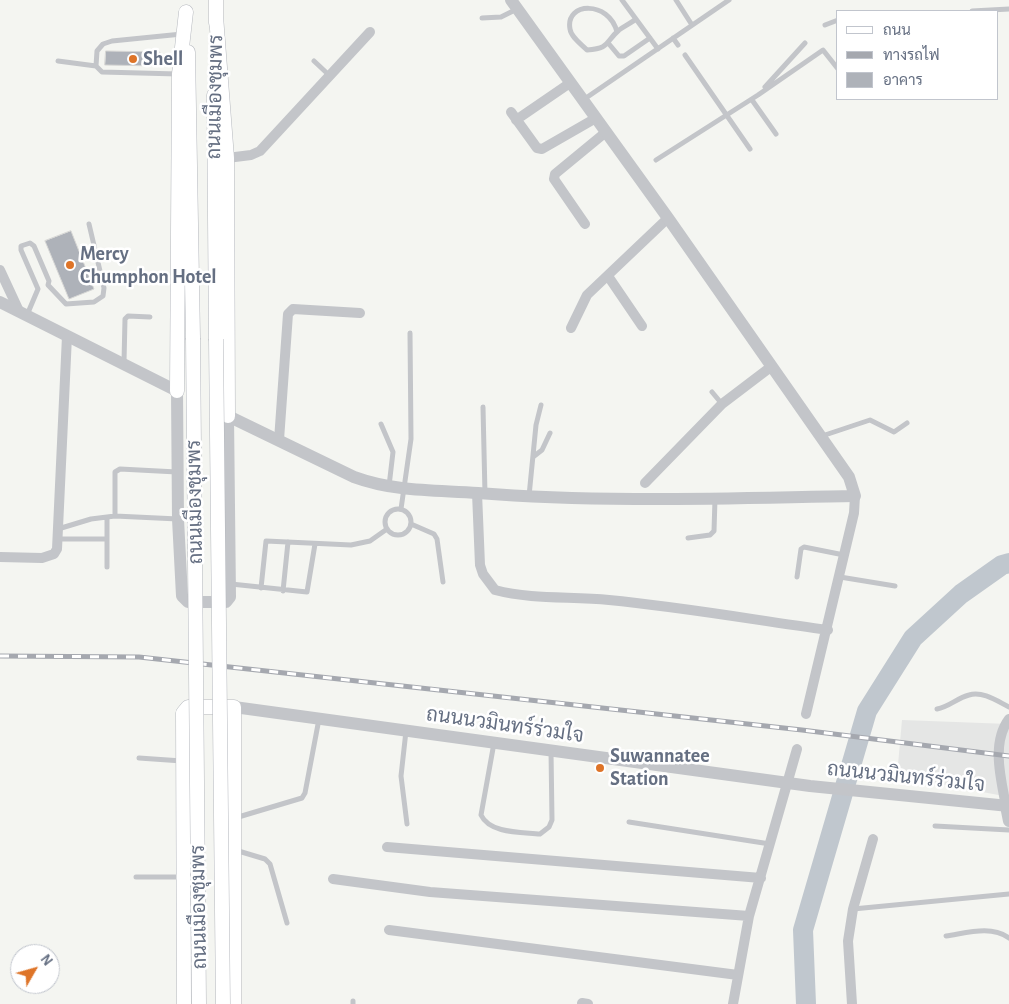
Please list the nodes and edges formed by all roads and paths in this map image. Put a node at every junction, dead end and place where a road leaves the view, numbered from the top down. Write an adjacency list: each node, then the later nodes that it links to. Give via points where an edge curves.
1 (216, 0): 11 (main road, ถนนเมืองชุมพร)
2 (622, 0): 13 (lane)
3 (676, 0): 15 (lane)
4 (729, 0): 15 (lane)
5 (601, 3): 23 (lane, via 584,3 575,10 570,28 577,42 587,50)
6 (514, 4): 12 (lane, via 501,17); 33 (street)
7 (186, 6): 19 (main road); 141 (main road, ถนนเมืองชุมพร, bridge, via 190,93)
8 (608, 8): 18 (lane, via 615,18)
9 (1009, 9): 10 (lane)
10 (990, 10)
11 (216, 16): 42 (main road); 142 (main road, ถนนเมืองชุมพร, bridge, via 214,90)
12 (482, 18)
13 (636, 19): 18 (lane); 20 (lane)
14 (836, 21): 16 (lane)
15 (692, 25): 21 (lane)
16 (825, 25)
17 (370, 32): 32 (street)
18 (617, 32): 23 (lane)
19 (184, 34): 29 (lane, via 103,44 97,50); 31 (main road)
20 (650, 38): 23 (lane, via 624,56 618,56); 25 (lane)
21 (673, 38): 24 (lane); 25 (lane)
22 (805, 43): 34 (lane)
23 (609, 44)
24 (678, 45)
25 (658, 48): 35 (lane)
26 (685, 55): 37 (lane)
27 (58, 61): 29 (lane)
28 (314, 61): 32 (lane)
29 (96, 66): 31 (lane, via 102,72)
30 (836, 66): 34 (lane, via 823,50)
31 (179, 74): 61 (main road)
32 (331, 76): 42 (street, via 260,151 251,156)
33 (570, 83): 35 (street); 38 (street, via 513,116 537,148 542,149)
34 (758, 95): 36 (lane)
35 (583, 100): 38 (street)
36 (752, 100): 37 (lane); 40 (lane)
37 (727, 116): 41 (lane); 43 (lane)
38 (596, 118): 39 (street)
39 (606, 132): 44 (street); 46 (street, via 555,174 554,179)
40 (776, 134)
41 (750, 149)
42 (227, 158): 66 (main road)
43 (656, 160)
44 (668, 218): 48 (street); 60 (street)
45 (89, 224): 49 (lane, via 104,288 103,296 94,302 66,304)
46 (585, 224)
47 (0, 270): 52 (street)
48 (608, 276): 55 (street); 56 (street, via 588,295)
49 (48, 285): 50 (lane); 50 (lane, via 30,243 21,246)
50 (38, 289): 52 (lane)
51 (0, 302): 52 (street)
52 (23, 313): 58 (street)
53 (360, 313): 71 (street, via 293,309 288,314)
54 (150, 317): 59 (lane, via 128,316 125,319)
55 (642, 326)
56 (571, 328)
57 (410, 333): 76 (lane, via 411,439)
58 (67, 336): 59 (street); 87 (street)
59 (124, 365): 61 (street)
60 (772, 366): 63 (street); 70 (street)
61 (177, 392): 73 (street)
62 (712, 392): 63 (lane)
63 (722, 404): 74 (street)
64 (541, 405): 72 (lane)
65 (482, 407): 77 (lane)
66 (228, 416): 71 (street); 98 (street)
67 (381, 424): 75 (lane, via 392,452)
68 (907, 424): 70 (lane, via 894,432 870,420)
69 (550, 433): 72 (lane, via 542,450)
70 (821, 436): 78 (street, via 850,477)
71 (278, 440): 75 (street, via 354,477)
72 (533, 457): 79 (lane)
73 (178, 472): 82 (lane, via 120,468 115,472); 84 (street)
74 (645, 483)
75 (389, 487): 76 (street)
76 (404, 489): 77 (street); 81 (lane)
77 (481, 494): 79 (street); 102 (street, via 480,565 496,590 536,598 634,603)
78 (854, 496): 80 (street); 92 (street, via 854,513)
79 (529, 497): 80 (street)
80 (715, 498): 88 (lane, via 714,531 710,535)
81 (401, 509): 85 (lane, via 409,515); 86 (lane, via 387,514)
82 (115, 516): 83 (lane); 84 (lane)
83 (107, 517): 87 (lane, via 91,519); 89 (lane)
84 (178, 519): 98 (street, via 184,600 226,602 230,597)
85 (411, 524): 86 (lane, via 400,534); 97 (lane, via 434,534 437,539)
86 (387, 529): 91 (lane, via 363,543)
87 (57, 534): 89 (lane); 93 (street, via 57,549 49,556)
88 (688, 538)
89 (107, 539): 94 (lane)
90 (288, 542): 91 (lane); 100 (lane, via 268,540 264,544); 101 (lane)
91 (315, 544): 101 (lane, via 309,591)
92 (845, 555): 95 (lane, via 804,547 801,549); 96 (street)
93 (0, 557)
94 (107, 567)
95 (798, 577)
96 (840, 577): 99 (lane); 102 (street)
97 (443, 582)
98 (231, 584): 100 (lane)
99 (894, 586)
100 (260, 588): 101 (lane)
101 (283, 590)
102 (828, 630): 106 (street)
103 (234, 707): 107 (street, ถนนนวมินทร์ร่วมใจ); 114 (main road, via 184,709); 117 (main road)
104 (1009, 707): 105 (lane, via 986,695 969,695 946,708)
105 (937, 709)
106 (806, 714)
107 (319, 719): 109 (street, ถนนนวมินทร์ร่วมใจ); 117 (lane, via 302,798)
108 (1009, 719): 116 (street, via 1002,731 999,755)
109 (406, 731): 110 (street, ถนนนวมินทร์ร่วมใจ); 120 (lane, via 401,776)
110 (494, 743): 112 (street, ถนนนวมินทร์ร่วมใจ); 112 (lane, via 481,815 496,829 540,834 549,827 552,820)
111 (797, 749): 115 (street)
112 (551, 750): 115 (street, ถนนนวมินทร์ร่วมใจ)
113 (139, 758): 114 (lane)
114 (183, 761): 128 (main road)
115 (788, 783): 116 (street, ถนนนวมินทร์ร่วมใจ); 124 (street)
116 (1007, 806): 118 (street)
117 (234, 818): 126 (main road)
118 (1009, 821)
119 (629, 822): 124 (lane)
120 (407, 824)
121 (935, 826): 122 (lane)
122 (1009, 830)
123 (872, 839): 132 (street)
124 (770, 844): 129 (street)
125 (387, 847): 129 (street)
126 (234, 850): 134 (lane, via 265,859 270,864); 143 (main road)
127 (136, 877): 128 (lane)
128 (183, 877): 140 (main road)
129 (761, 878): 133 (street)
130 (333, 879): 133 (street, via 430,892)
131 (1009, 894): 132 (lane)
132 (853, 910): 146 (street, via 848,948)
133 (750, 916): 138 (street)
134 (287, 923)
135 (389, 930): 138 (street)
136 (946, 936): 137 (lane, via 992,930 1000,931)
137 (1009, 938)
138 (738, 975): 145 (street)
139 (582, 1003): 144 (street)
140 (184, 1004)
141 (200, 1004)
142 (223, 1004)
143 (234, 1004)
144 (588, 1004)
145 (733, 1004)
146 (852, 1004)

